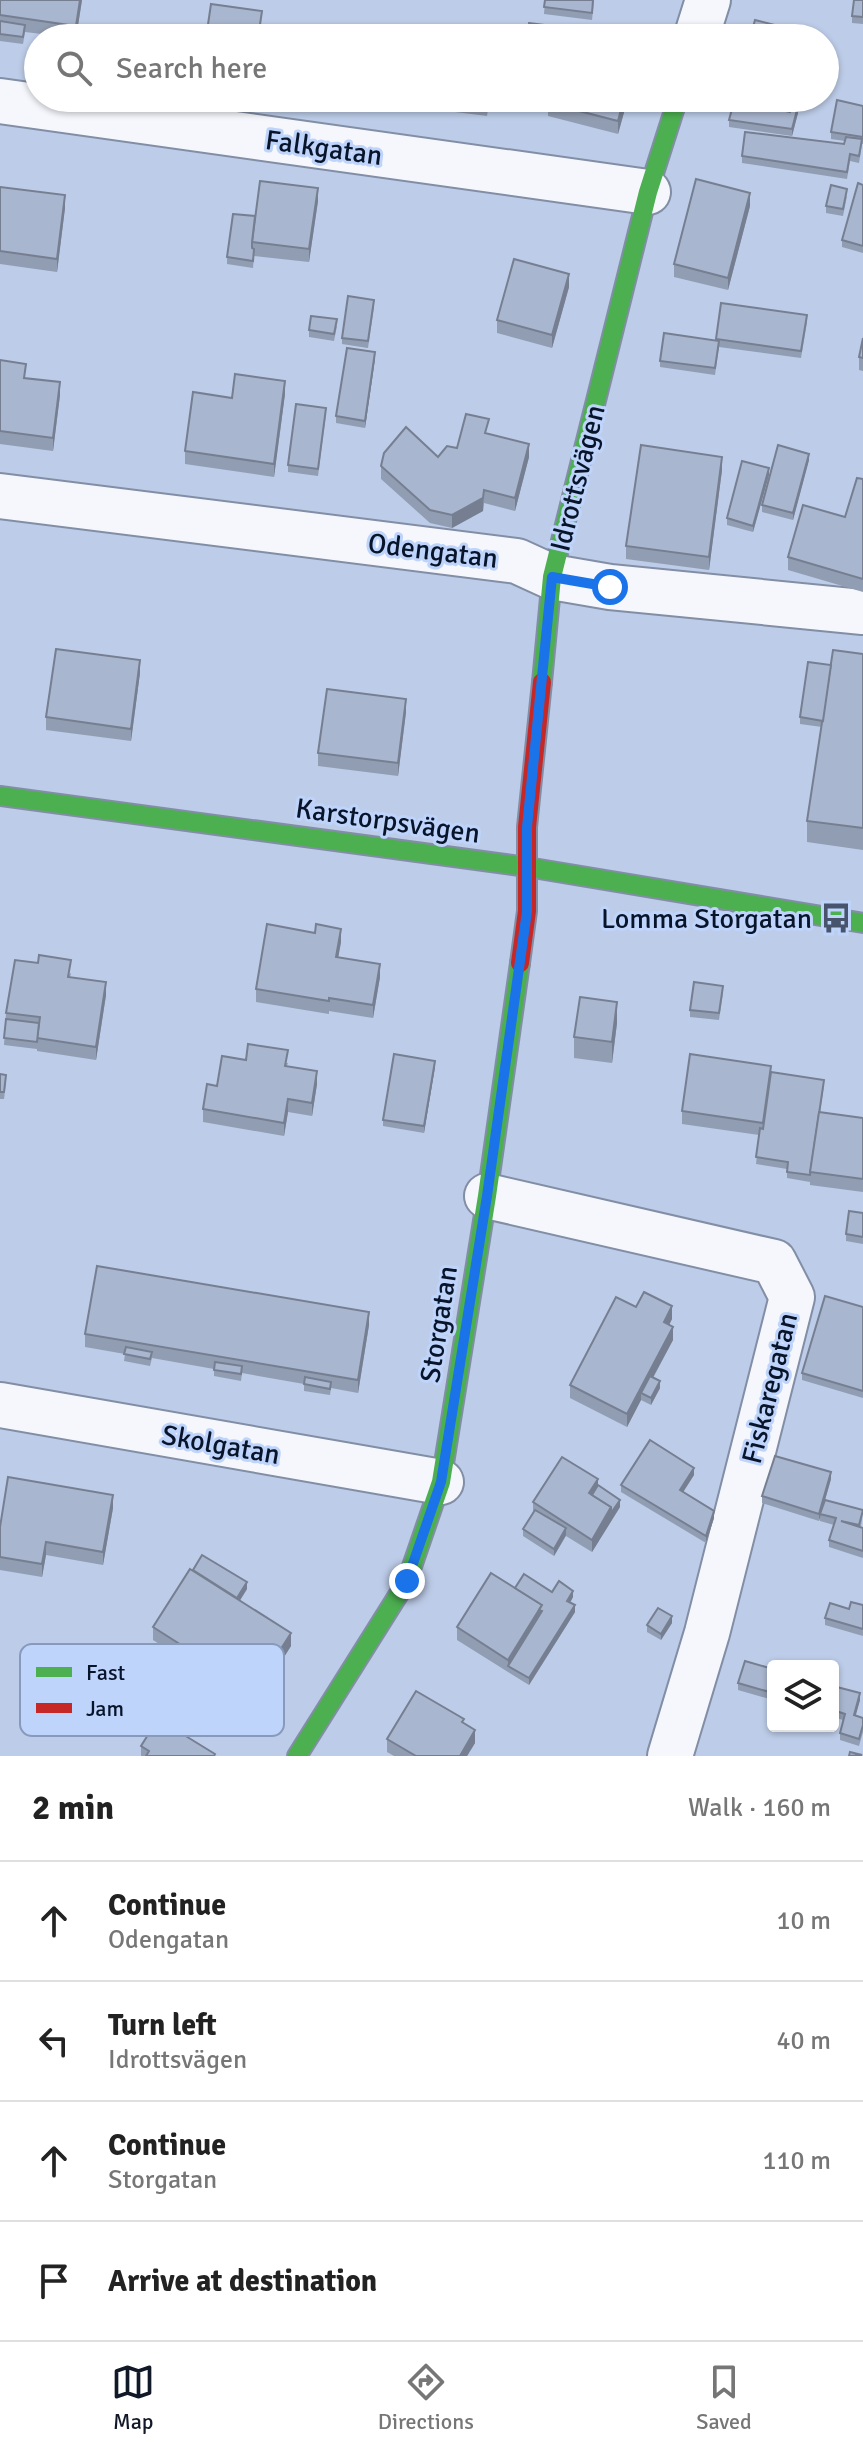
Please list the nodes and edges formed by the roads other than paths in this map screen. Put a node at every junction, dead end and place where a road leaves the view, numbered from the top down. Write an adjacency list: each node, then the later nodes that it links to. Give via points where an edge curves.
1 (708, 0): 2 (street)
2 (700, 24)
3 (0, 101): 4 (street, Falkgatan)
4 (24, 104)
5 (78, 112): 7 (street, Falkgatan)
6 (674, 112): 7 (street, Idrottsvägen)
7 (648, 192): 9 (street, Idrottsvägen)
8 (0, 496): 9 (street, Odengatan, via 517,561)
9 (552, 577): 10 (street, Odengatan); 12 (street, Idrottsvägen)
10 (863, 612)
11 (0, 796): 12 (street, Karstorpsvägen)
12 (527, 867): 13 (street, Karstorpsvägen); 14 (street, Storgatan, via 527,911)
13 (863, 923)
14 (487, 1196): 16 (street, Storgatan); 18 (street, Fiskaregatan, via 774,1262 792,1297 707,1633)
15 (0, 1405): 16 (street, Skolgatan)
16 (441, 1482): 17 (street, Storgatan, via 407,1581)
17 (297, 1756)
18 (670, 1756)

